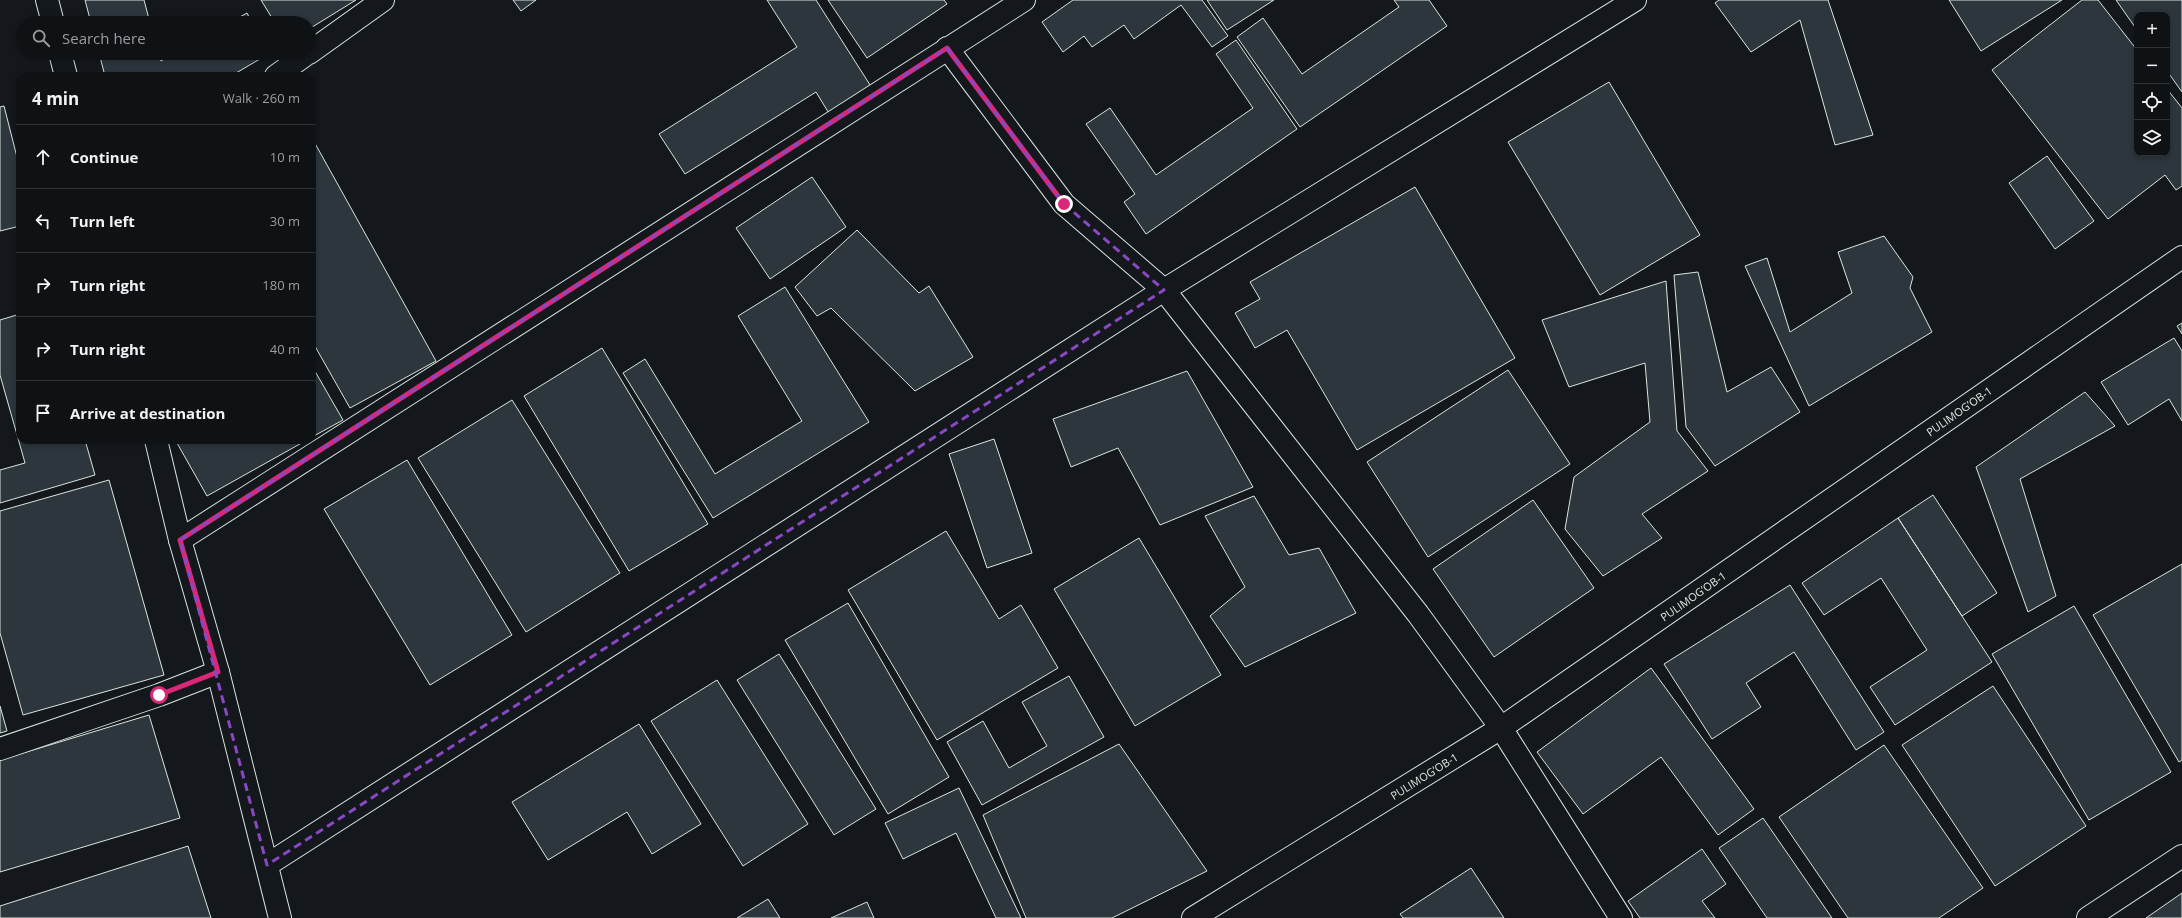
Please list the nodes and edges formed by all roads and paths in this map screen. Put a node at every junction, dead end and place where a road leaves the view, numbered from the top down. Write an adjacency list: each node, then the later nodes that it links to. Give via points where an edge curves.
1 (47, 0): 5 (street)
2 (383, 0): 6 (street)
3 (1024, 0): 7 (street)
4 (1635, 0): 13 (street)
5 (51, 16)
6 (316, 48)
7 (947, 48): 13 (street, via 1064,204); 15 (street)
8 (62, 60): 10 (street)
9 (299, 60): 11 (street)
10 (65, 72)
11 (282, 72)
12 (2182, 258): 17 (street, PULIMOG’OB-1)
13 (1164, 290): 17 (street, via 1418,614); 20 (street)
14 (157, 444): 15 (street)
15 (180, 540): 16 (street)
16 (218, 672): 18 (street, via 159,695); 20 (street)
17 (1501, 728): 22 (street, PULIMOG’OB-1); 23 (street)
18 (0, 749)
19 (2182, 856): 24 (street)
20 (267, 865): 21 (street)
21 (280, 918)
22 (1193, 918)
23 (1621, 918)
24 (2088, 918)

